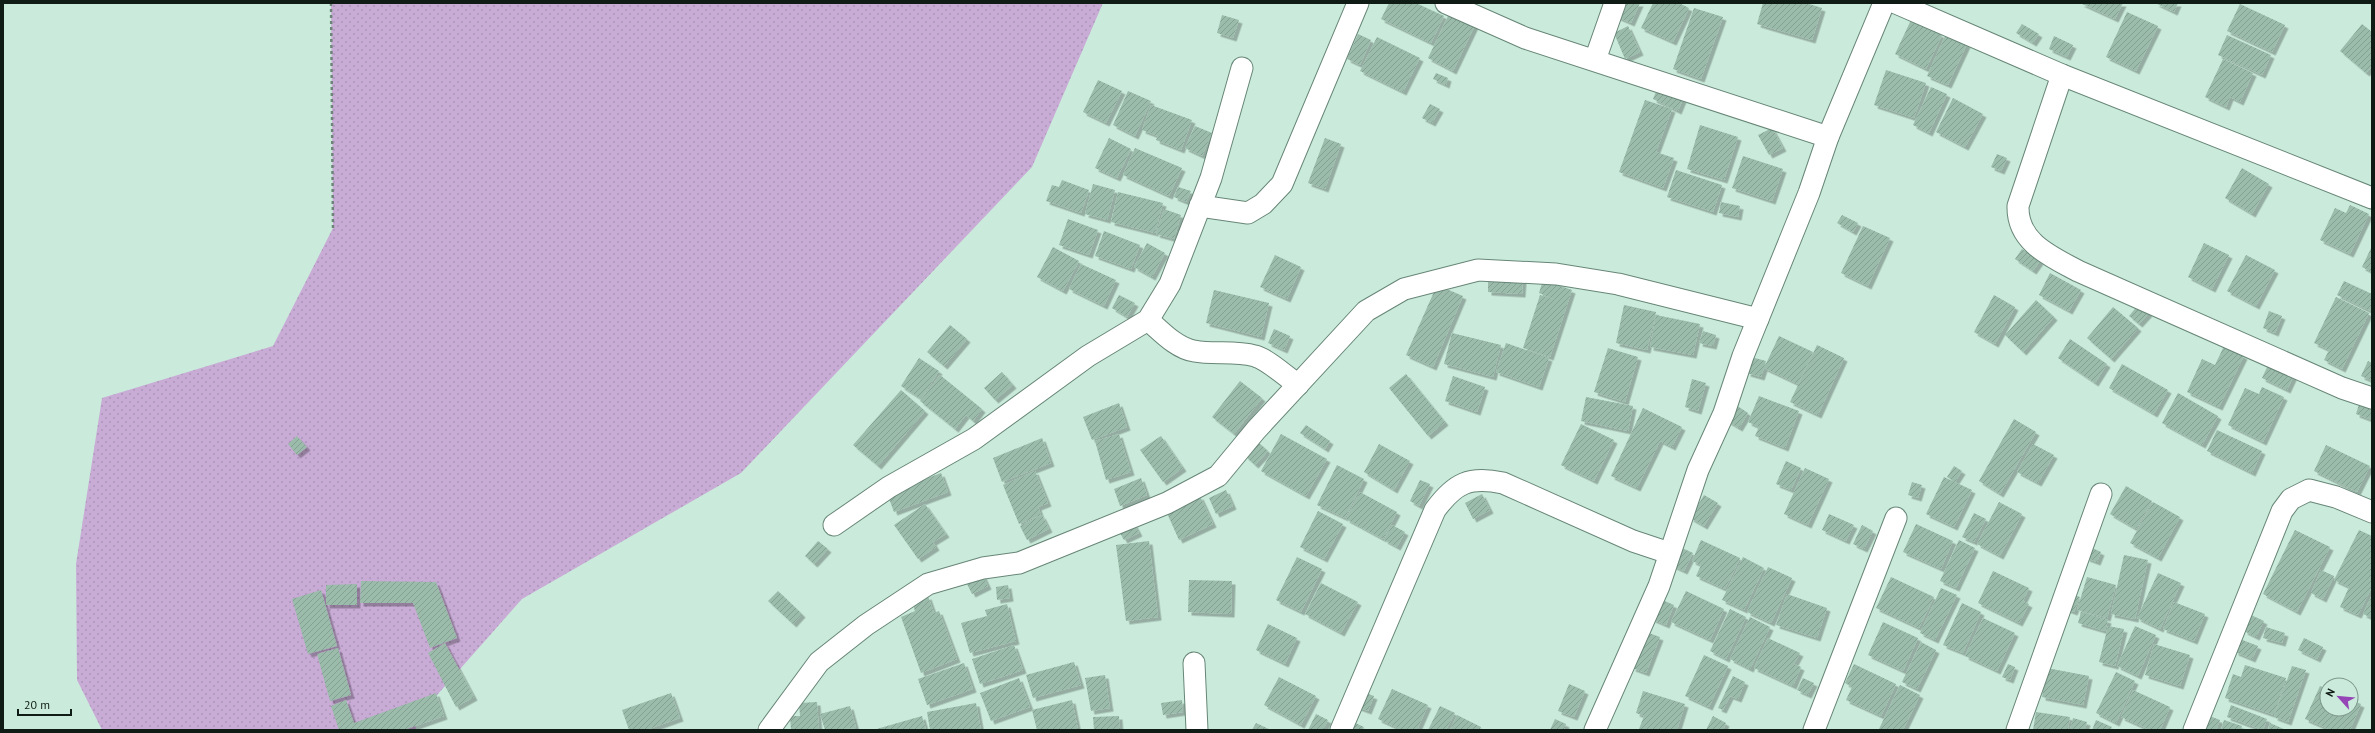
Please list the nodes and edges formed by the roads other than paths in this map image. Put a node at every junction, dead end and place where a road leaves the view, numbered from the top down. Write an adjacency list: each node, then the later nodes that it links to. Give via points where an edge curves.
1 (1358, 3): 11 (street, via 1282,184 1263,204 1248,213)
2 (1446, 3): 6 (street, via 1525,38)
3 (1615, 3): 6 (street)
4 (1884, 3): 9 (street)
5 (1896, 3): 8 (street)
6 (1595, 60): 9 (street)
7 (1242, 68): 11 (street, via 1211,178)
8 (2062, 75): 10 (street); 15 (street, via 2018,206 2018,219 2024,232 2041,250 2085,274 2342,388)
9 (1828, 137): 12 (street, via 1809,193)
10 (2372, 198)
11 (1200, 206): 13 (street, via 1170,284)
12 (1758, 319): 14 (street, via 1618,284 1556,274 1478,270 1404,289 1366,311); 20 (street, via 1736,375 1734,390 1698,470)
13 (1148, 320): 14 (street, via 1172,340 1192,351 1233,351 1257,356); 19 (street, via 1088,356 974,439 889,487)
14 (1298, 385): 22 (street, via 1218,476 1168,504 1019,563 976,570 928,584 866,625 819,662)
15 (2372, 398)
16 (2101, 494): 27 (street)
17 (2372, 512): 28 (street, via 2336,497 2309,490 2291,499 2282,511)
18 (1896, 518): 26 (street)
19 (834, 525)
20 (1669, 553): 24 (street, via 1632,541 1503,483 1484,479 1464,483 1449,491 1435,510); 25 (street, via 1659,586)
21 (1194, 663): 23 (street)
22 (769, 730)
23 (1197, 730)
24 (1340, 730)
25 (1595, 730)
26 (1814, 730)
27 (2017, 730)
28 (2194, 730)

